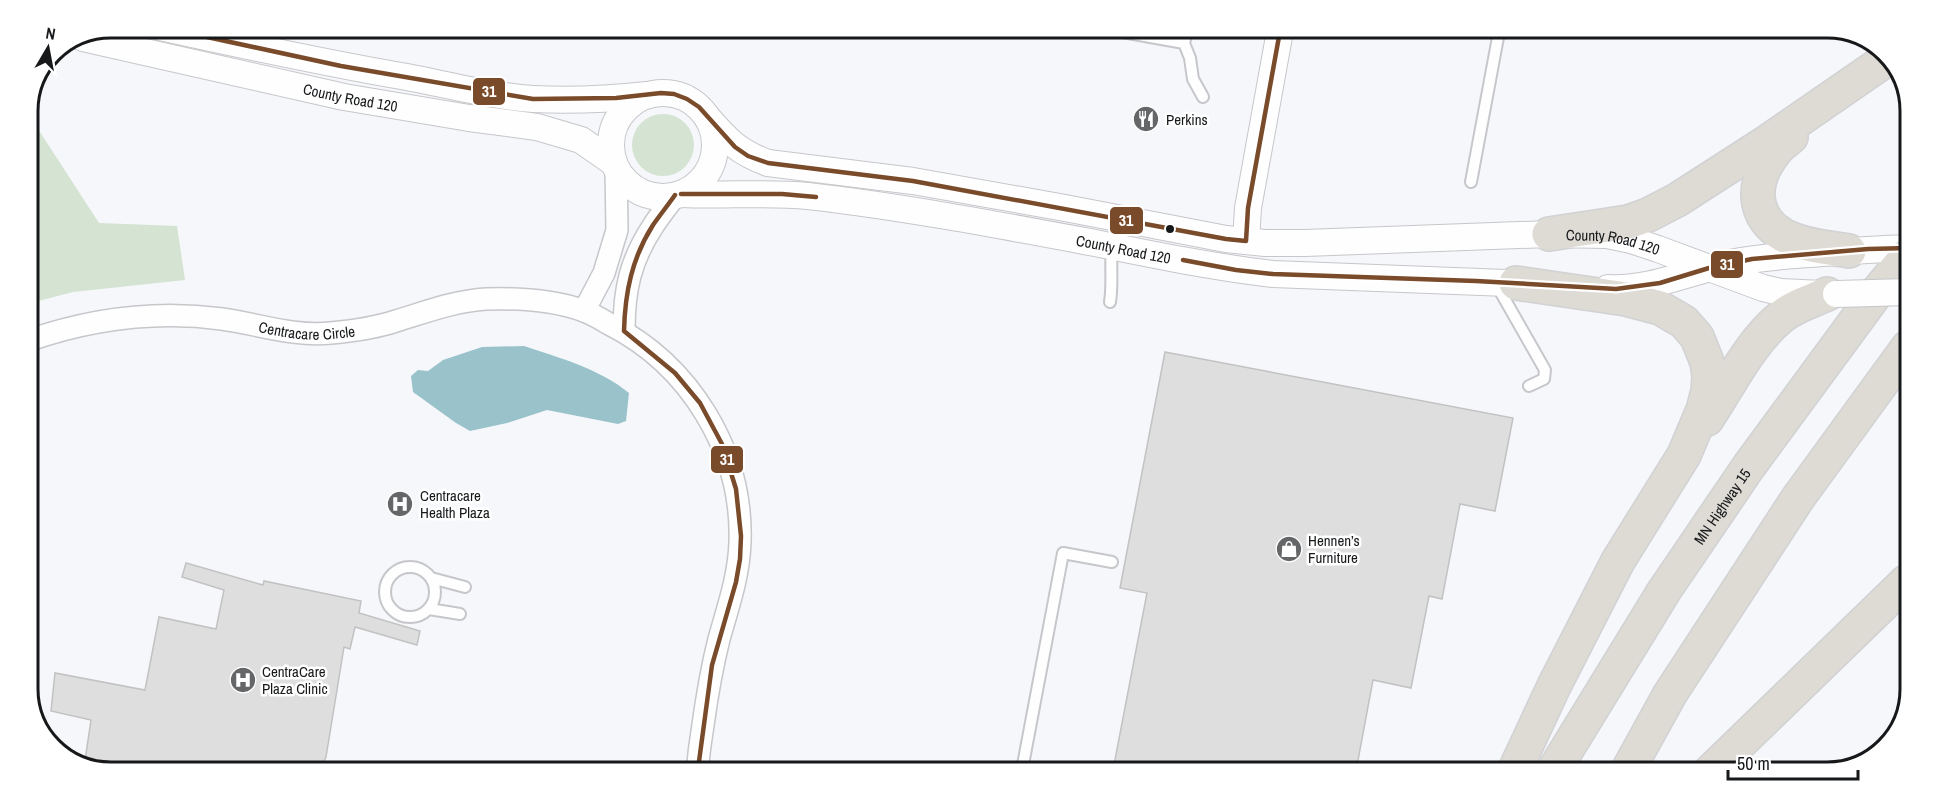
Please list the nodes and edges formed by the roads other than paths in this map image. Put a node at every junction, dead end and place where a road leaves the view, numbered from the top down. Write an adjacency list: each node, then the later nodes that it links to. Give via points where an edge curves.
1 (211, 38): 10 (street, County Road 120, via 340,66 532,99)
2 (1156, 38): 7 (lane)
3 (1185, 38): 7 (lane)
4 (1279, 38): 17 (street, via 1248,208)
5 (1498, 38): 14 (lane)
6 (93, 40): 13 (street, County Road 120, via 344,97 537,127 581,140)
7 (1184, 43): 11 (lane, via 1193,79)
8 (1882, 62): 9 (highway)
9 (1838, 93): 16 (highway, via 1719,173 1648,215 1628,222); 20 (highway, via 1774,152 1761,177 1759,203 1766,222 1792,240)
10 (647, 95): 12 (street, via 681,96 699,106); 13 (street, via 634,102 615,124)
11 (1203, 97)
12 (707, 117): 15 (street, via 713,130 714,158 699,182); 17 (street, County Road 120, via 735,147 768,163 913,181)
13 (615, 165): 15 (street, via 624,179 647,194); 27 (street, via 617,230 604,273)
14 (1471, 182)
15 (678, 195): 18 (street, County Road 120, via 807,196 945,216); 28 (street, via 645,240 633,268 624,302)
16 (1549, 234): 17 (street, County Road 120, via 1305,243); 22 (street, County Road 120, via 1607,235 1631,240)
17 (1246, 241)
18 (1112, 247): 23 (street, County Road 120, via 1274,274); 26 (lane)
19 (1900, 249): 20 (street, County Road 120)
20 (1858, 250): 22 (street, County Road 120, via 1752,259)
21 (1900, 265): 42 (highway, MN Highway 15, via 1749,466 1664,591)
22 (1709, 268): 23 (street, County Road 120, via 1660,283 1616,289); 25 (street, County Road 120, via 1781,292)
23 (1505, 283): 31 (lane, via 1545,370 1544,379); 32 (highway, via 1626,299 1660,308 1684,322 1704,351 1708,391)
24 (1900, 292): 25 (street, County Road 120, bridge)
25 (1831, 294): 32 (highway, via 1798,306 1765,333)
26 (1110, 302)
27 (584, 311): 28 (street, Centracare Circle); 29 (street, Centracare Circle, via 549,302 486,299 439,307 363,329 327,333 178,315 94,322)
28 (624, 332): 39 (street, Centracare Circle, via 653,352 700,403 720,438 732,470 739,507 736,580 712,665)
29 (38, 337)
30 (1900, 358): 43 (highway, via 1792,507 1670,694)
31 (1529, 386)
32 (1681, 459): 41 (highway, via 1618,561)
33 (1112, 562): 40 (lane, via 1063,553)
34 (431, 578): 35 (lane); 37 (lane, via 435,594); 37 (lane, via 409,567 394,573 385,587 387,603 399,615 415,617)
35 (465, 587)
36 (1900, 588): 44 (highway)
37 (429, 609): 38 (lane)
38 (460, 614)
39 (699, 762)
40 (1024, 762)
41 (1519, 762)
42 (1559, 762)
43 (1633, 762)
44 (1719, 762)

